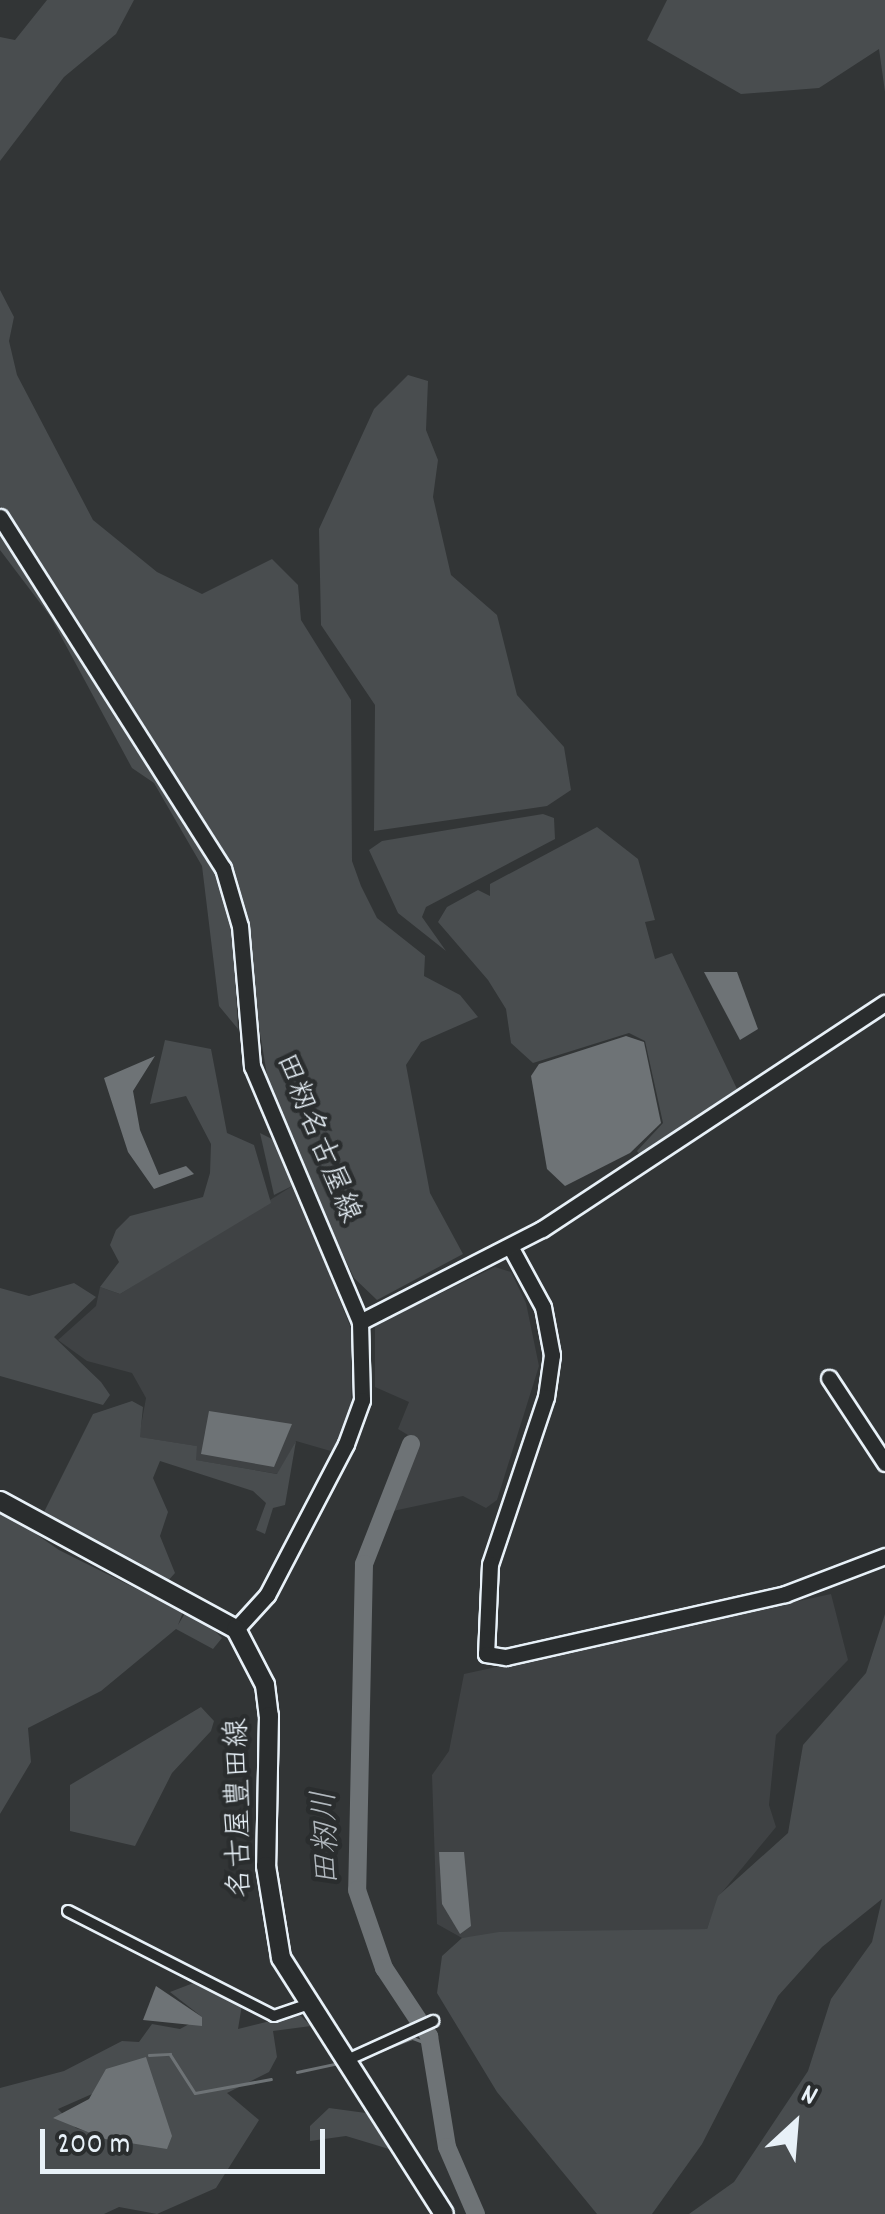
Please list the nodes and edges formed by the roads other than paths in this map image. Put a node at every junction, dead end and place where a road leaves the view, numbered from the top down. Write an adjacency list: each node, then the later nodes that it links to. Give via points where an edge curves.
1 (0, 516): 4 (street, 田籾名古屋線, via 223,868 240,926 252,1066)
2 (885, 1004): 3 (street)
3 (510, 1248): 4 (street); 8 (street, via 542,1307 552,1355 546,1397 490,1564 486,1654 506,1657 786,1594)
4 (360, 1322): 9 (street, 田籾名古屋線, via 362,1400 346,1444 266,1595)
5 (829, 1378): 6 (street)
6 (885, 1464)
7 (0, 1501): 9 (main road)
8 (885, 1556)
9 (236, 1630): 11 (main road, 名古屋豊田線, via 265,1685 272,1921)
10 (68, 1911): 11 (street, via 274,2016)
11 (306, 2005): 13 (main road, 名古屋豊田線)
12 (430, 2022): 13 (street)
13 (344, 2061): 14 (main road, 名古屋豊田線)
14 (444, 2214)

